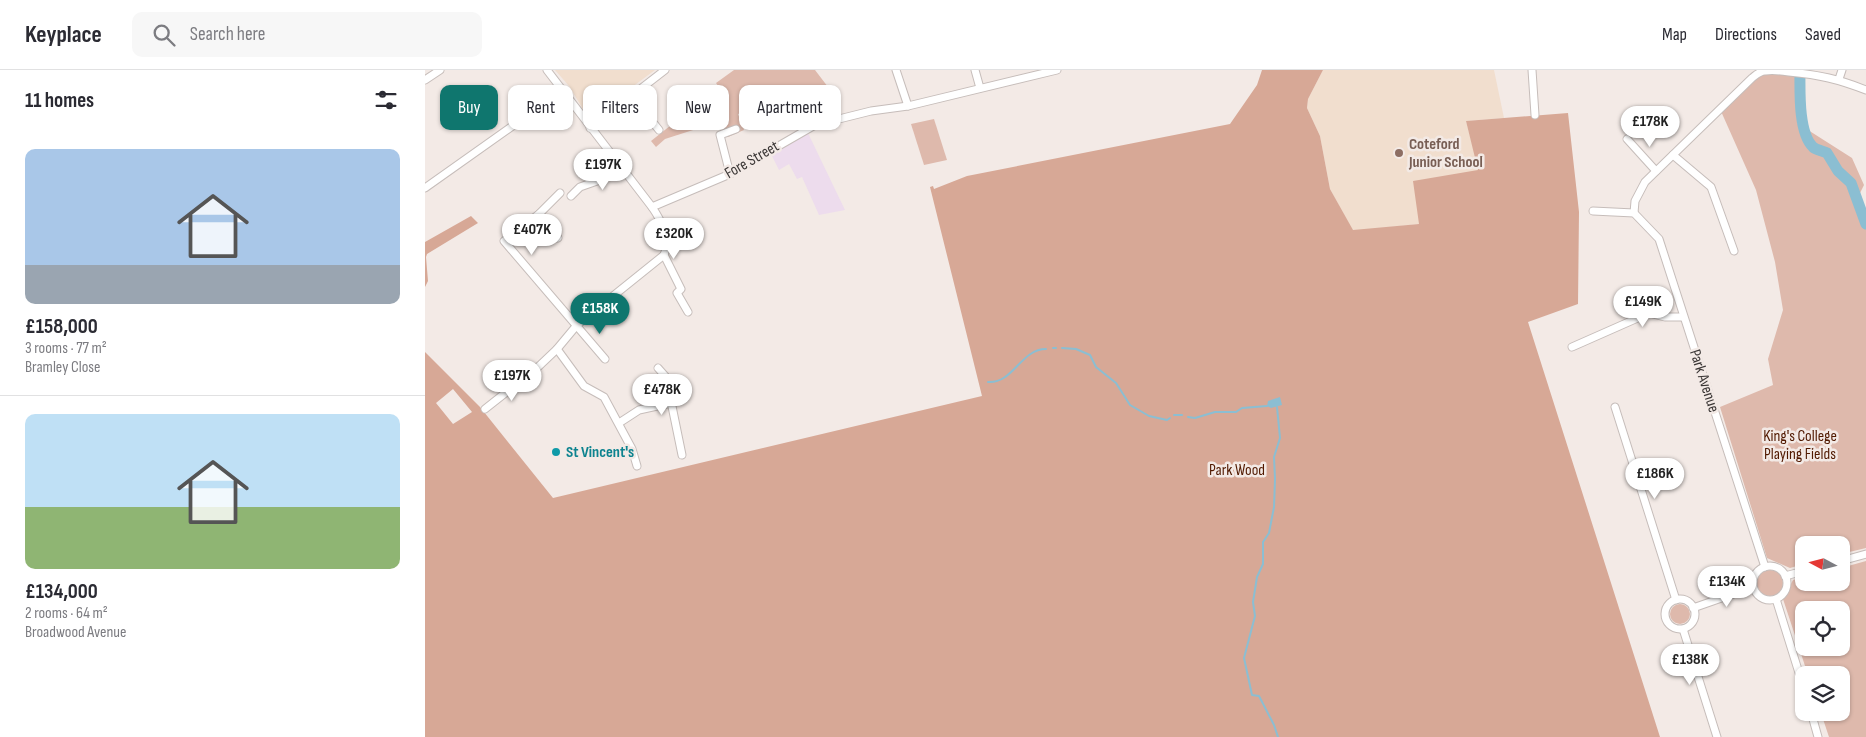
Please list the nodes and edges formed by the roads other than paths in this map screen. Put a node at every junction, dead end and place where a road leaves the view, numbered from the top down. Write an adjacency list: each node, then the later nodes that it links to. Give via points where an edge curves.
1 (440, 70): 10 (street)
2 (547, 70): 11 (street)
3 (665, 70): 12 (street)
4 (896, 70): 16 (street)
5 (975, 70): 13 (street)
6 (1057, 70): 13 (street, Fore Street)
7 (1532, 70): 17 (street)
8 (1842, 70): 9 (street)
9 (1839, 79): 14 (street); 25 (street, via 1764,71 1751,78)
10 (425, 80)
11 (557, 85)
12 (647, 85)
13 (980, 88): 16 (street, Fore Street)
14 (1866, 90)
15 (573, 106): 18 (street)
16 (908, 106): 28 (street, Fore Street, via 871,111 815,125)
17 (1535, 115)
18 (583, 119)
19 (657, 127): 23 (street)
20 (737, 129): 28 (street, via 720,135)
21 (508, 130): 29 (street)
22 (592, 130): 26 (street)
23 (659, 130)
24 (1627, 139): 27 (street)
25 (1673, 155): 27 (street); 37 (street, via 1711,187)
26 (620, 166): 31 (street, via 601,180 580,187); 32 (street)
27 (1656, 171): 34 (street, via 1645,182 1635,201)
28 (730, 174): 32 (street, Fore Street)
29 (425, 188)
30 (560, 193): 35 (street)
31 (571, 196)
32 (652, 207): 38 (street, via 667,241)
33 (1593, 211): 34 (street)
34 (1634, 213): 40 (street, Park Avenue, via 1659,240)
35 (539, 214): 36 (street); 41 (street, via 504,241)
36 (558, 238)
37 (1734, 251)
38 (664, 255): 39 (street, via 681,289 677,293); 41 (street)
39 (688, 312)
40 (1683, 317): 42 (street, via 1649,313); 54 (street, Park Avenue)
41 (577, 325): 43 (street); 44 (street)
42 (1572, 347)
43 (557, 349): 48 (street); 49 (street, via 584,386 604,397)
44 (605, 359)
45 (659, 368): 46 (street, via 666,377)
46 (671, 403): 49 (street, via 639,410); 50 (street)
47 (1615, 407): 59 (street)
48 (485, 409)
49 (619, 423): 51 (street, via 633,449)
50 (682, 455)
51 (637, 466)
52 (1866, 554): 53 (street)
53 (1850, 558)
54 (1765, 567): 56 (street, via 1777,568); 57 (street, via 1754,577)
55 (1795, 573): 56 (street)
56 (1785, 576): 58 (street, via 1784,592)
57 (1753, 587): 58 (street, via 1762,598); 60 (street)
58 (1776, 599): 62 (street)
59 (1675, 600): 60 (street, via 1686,601); 61 (street, via 1666,608 1665,618 1671,626)
60 (1693, 608): 61 (street, via 1694,619)
61 (1683, 629): 64 (street)
62 (1797, 666)
63 (1814, 721): 65 (street)
64 (1717, 737)
65 (1818, 737)

